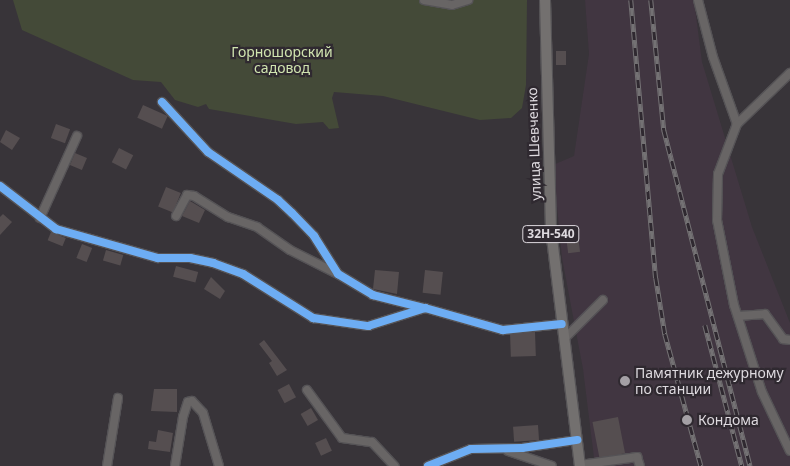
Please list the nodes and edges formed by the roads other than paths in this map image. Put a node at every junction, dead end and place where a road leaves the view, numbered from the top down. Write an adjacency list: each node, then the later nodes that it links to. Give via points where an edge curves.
1 (424, 0): 2 (street, via 452,5)
2 (468, 0)
3 (545, 0): 16 (main road, улица Шевченко / 32Н-540, via 551,230)
4 (698, 0): 7 (street, via 713,57)
5 (790, 73): 7 (street)
6 (162, 102): 12 (street, via 208,152 292,213 314,236)
7 (737, 124): 15 (street, via 718,174 717,220)
8 (77, 136): 11 (street)
9 (0, 186): 11 (street)
10 (176, 216): 12 (street, via 187,194 194,196)
11 (40, 218): 14 (street, via 56,229 134,252 158,258 190,258 242,274 313,318 368,326)
12 (338, 274): 14 (street, via 373,295)
13 (603, 300): 17 (street)
14 (425, 308): 16 (street, via 503,330)
15 (738, 316): 18 (street, via 765,314 783,338); 23 (street, via 762,392)
16 (562, 324): 17 (main road, улица Шевченко / 32Н-540)
17 (564, 339): 21 (main road, улица Шевченко / 32Н-540)
18 (790, 340)
19 (307, 390): 28 (street, via 342,438 372,442)
20 (118, 398): 25 (street)
21 (577, 440): 22 (street); 24 (main road, улица Шевченко / 32Н-540)
22 (499, 448): 29 (street, via 471,449); 30 (street)
23 (790, 451)
24 (580, 465): 31 (street, via 637,457)
25 (107, 466)
26 (175, 466): 27 (street, via 188,402 196,402 213,440)
27 (219, 466)
28 (394, 466)
29 (428, 466)
30 (552, 466)
31 (640, 466)

